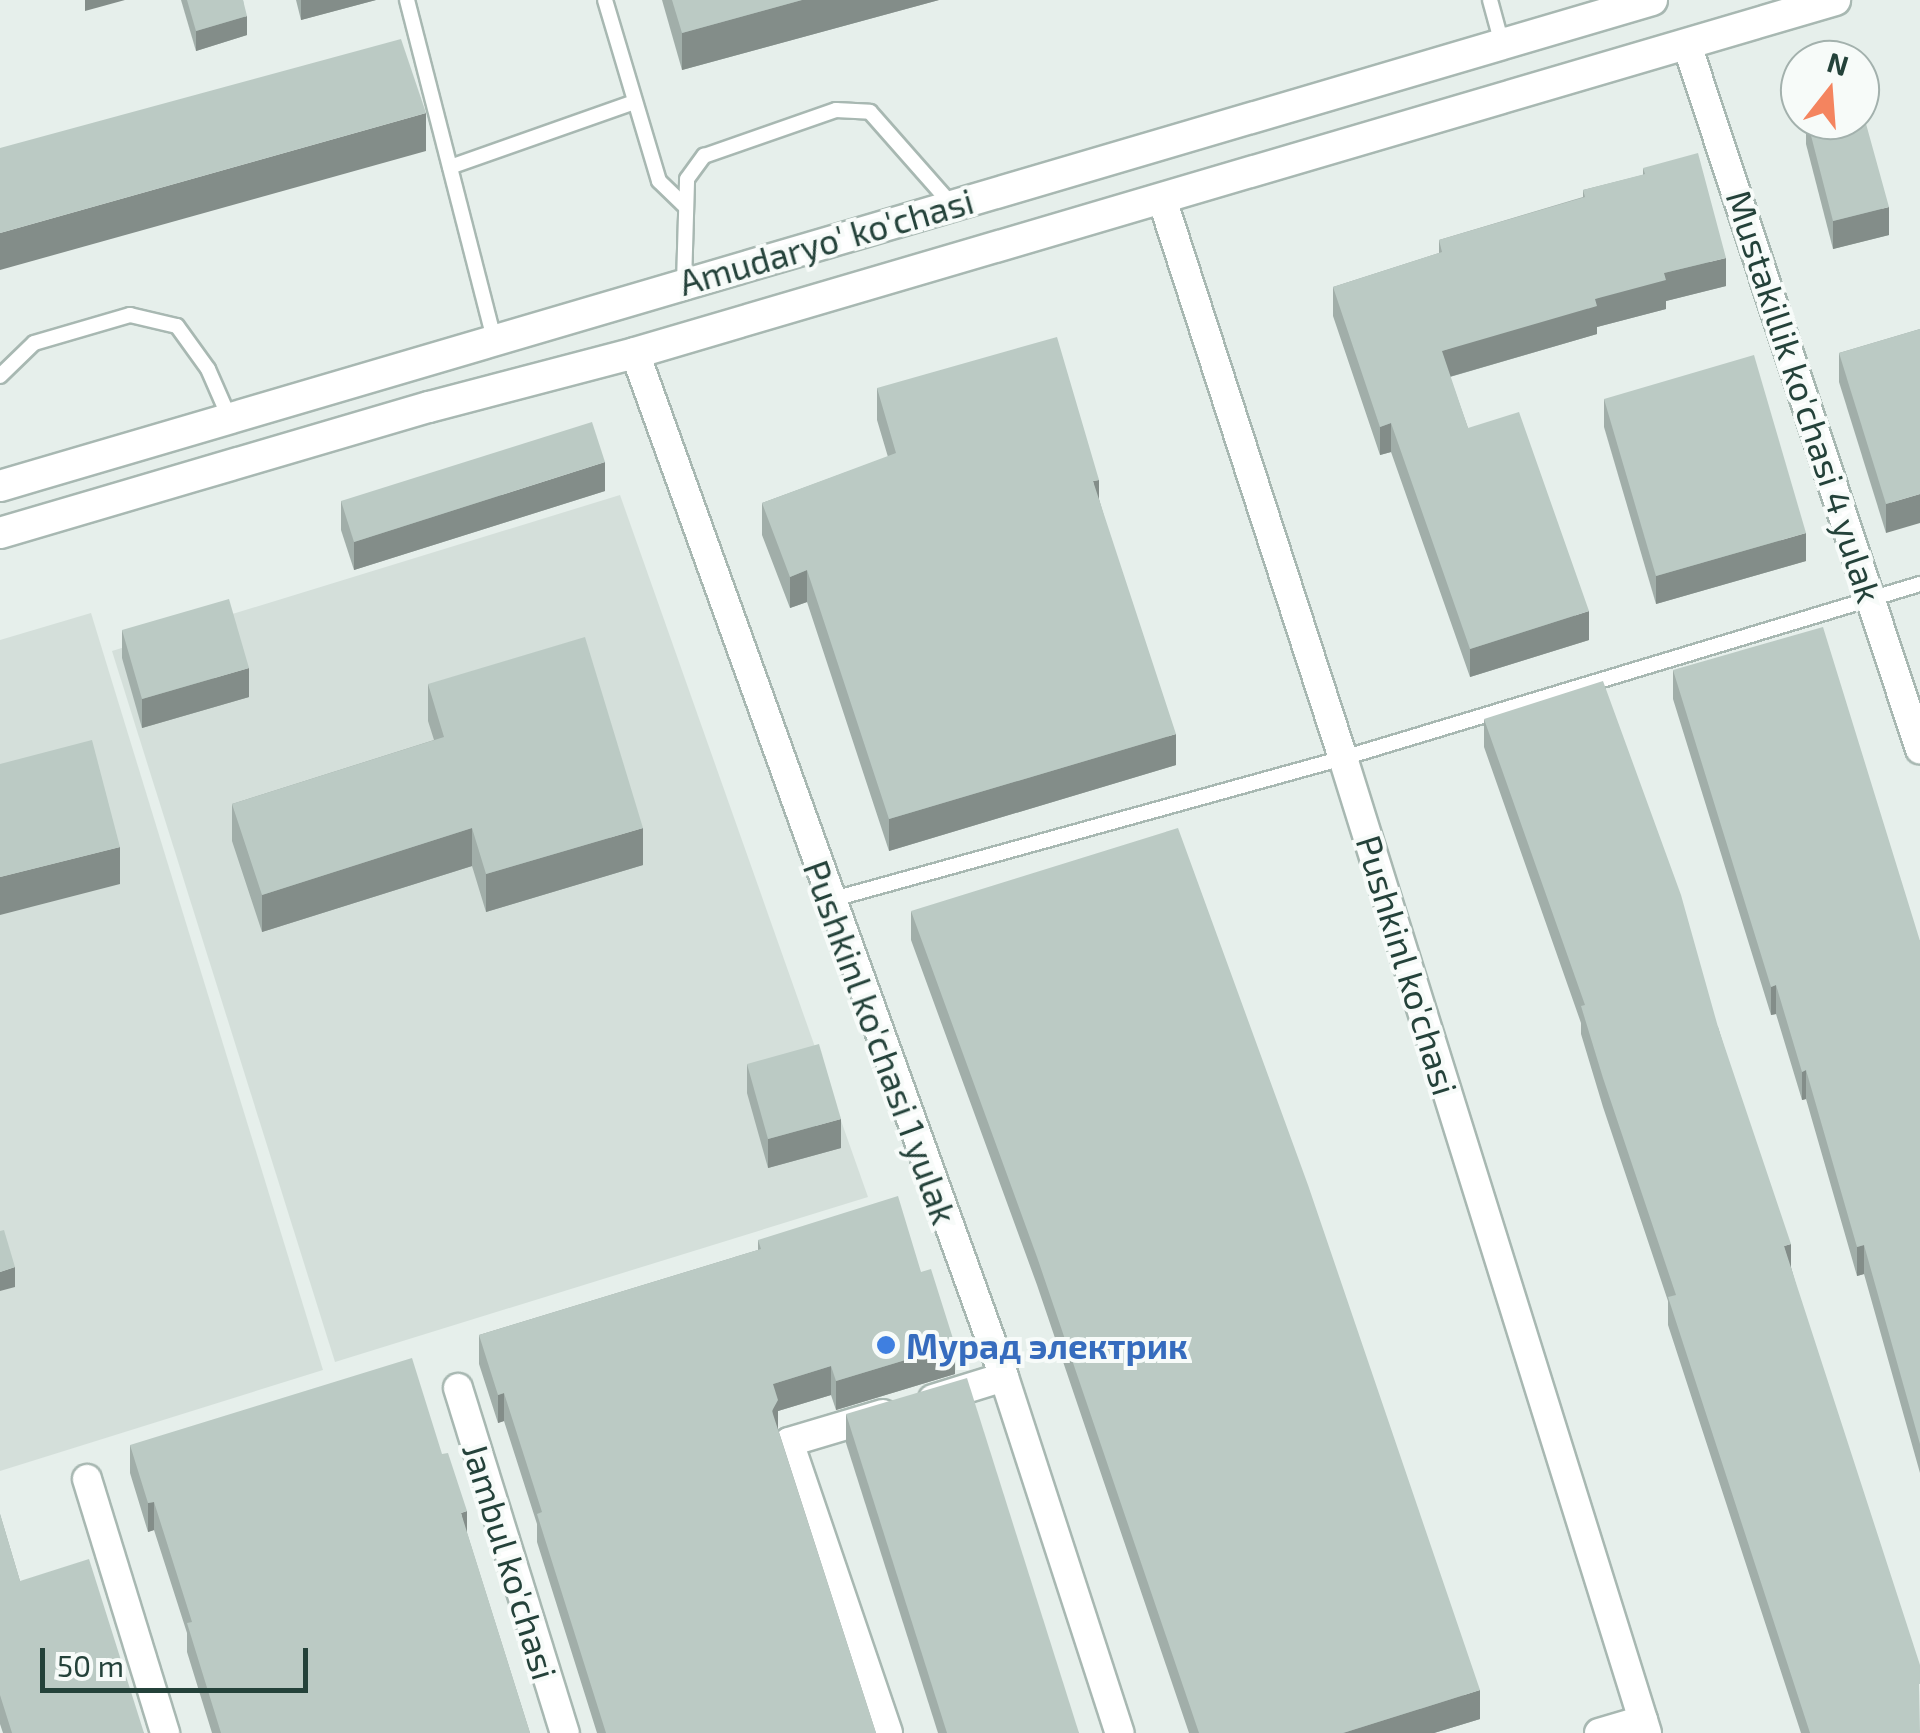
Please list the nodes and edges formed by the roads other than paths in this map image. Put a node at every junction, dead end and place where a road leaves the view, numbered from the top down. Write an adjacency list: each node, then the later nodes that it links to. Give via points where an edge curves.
1 (407, 0): 10 (lane)
2 (605, 0): 8 (lane)
3 (1490, 0): 6 (lane)
4 (1652, 0): 6 (street, Amudaryo' ko'chasi)
5 (1835, 0): 7 (street)
6 (1502, 44): 9 (street, Amudaryo' ko'chasi)
7 (1687, 45): 11 (street); 22 (street, Mustakillik ko'chasi 4 yulak)
8 (635, 102): 10 (lane); 13 (lane, via 658,181)
9 (1144, 148): 11 (street); 12 (street, Amudaryo' ko'chasi)
10 (450, 167): 15 (lane)
11 (1162, 199): 16 (street); 24 (street, Pushkinl ko'chasi)
12 (952, 204): 13 (lane, via 870,112 836,110 704,156 686,179); 14 (street, Amudaryo' ko'chasi)
13 (686, 207): 14 (lane)
14 (684, 283): 15 (street, Amudaryo' ko'chasi)
15 (494, 338): 18 (street, Amudaryo' ko'chasi)
16 (635, 353): 20 (street); 25 (street, Pushkinl ko'chasi 1 yulak)
17 (0, 376): 18 (lane, via 34,343 130,315 177,326 208,369)
18 (229, 417): 19 (street, Amudaryo' ko'chasi)
19 (0, 486)
20 (0, 532)
21 (1920, 584): 22 (lane)
22 (1873, 598): 23 (street, Mustakillik ko'chasi 4 yulak); 24 (lane)
23 (1920, 749)
24 (1343, 758): 25 (lane); 29 (street, Pushkinl ko'chasi)
25 (830, 900): 26 (street, Pushkinl ko'chasi 1 yulak)
26 (1004, 1378): 32 (street, via 789,1442); 33 (street, Pushkinl ko'chasi 1 yulak)
27 (458, 1388): 31 (street, Jambul ko'chasi)
28 (87, 1479): 30 (street)
29 (1645, 1726): 34 (street)
30 (165, 1733)
31 (564, 1733)
32 (888, 1733)
33 (1120, 1733)
34 (1599, 1733)

